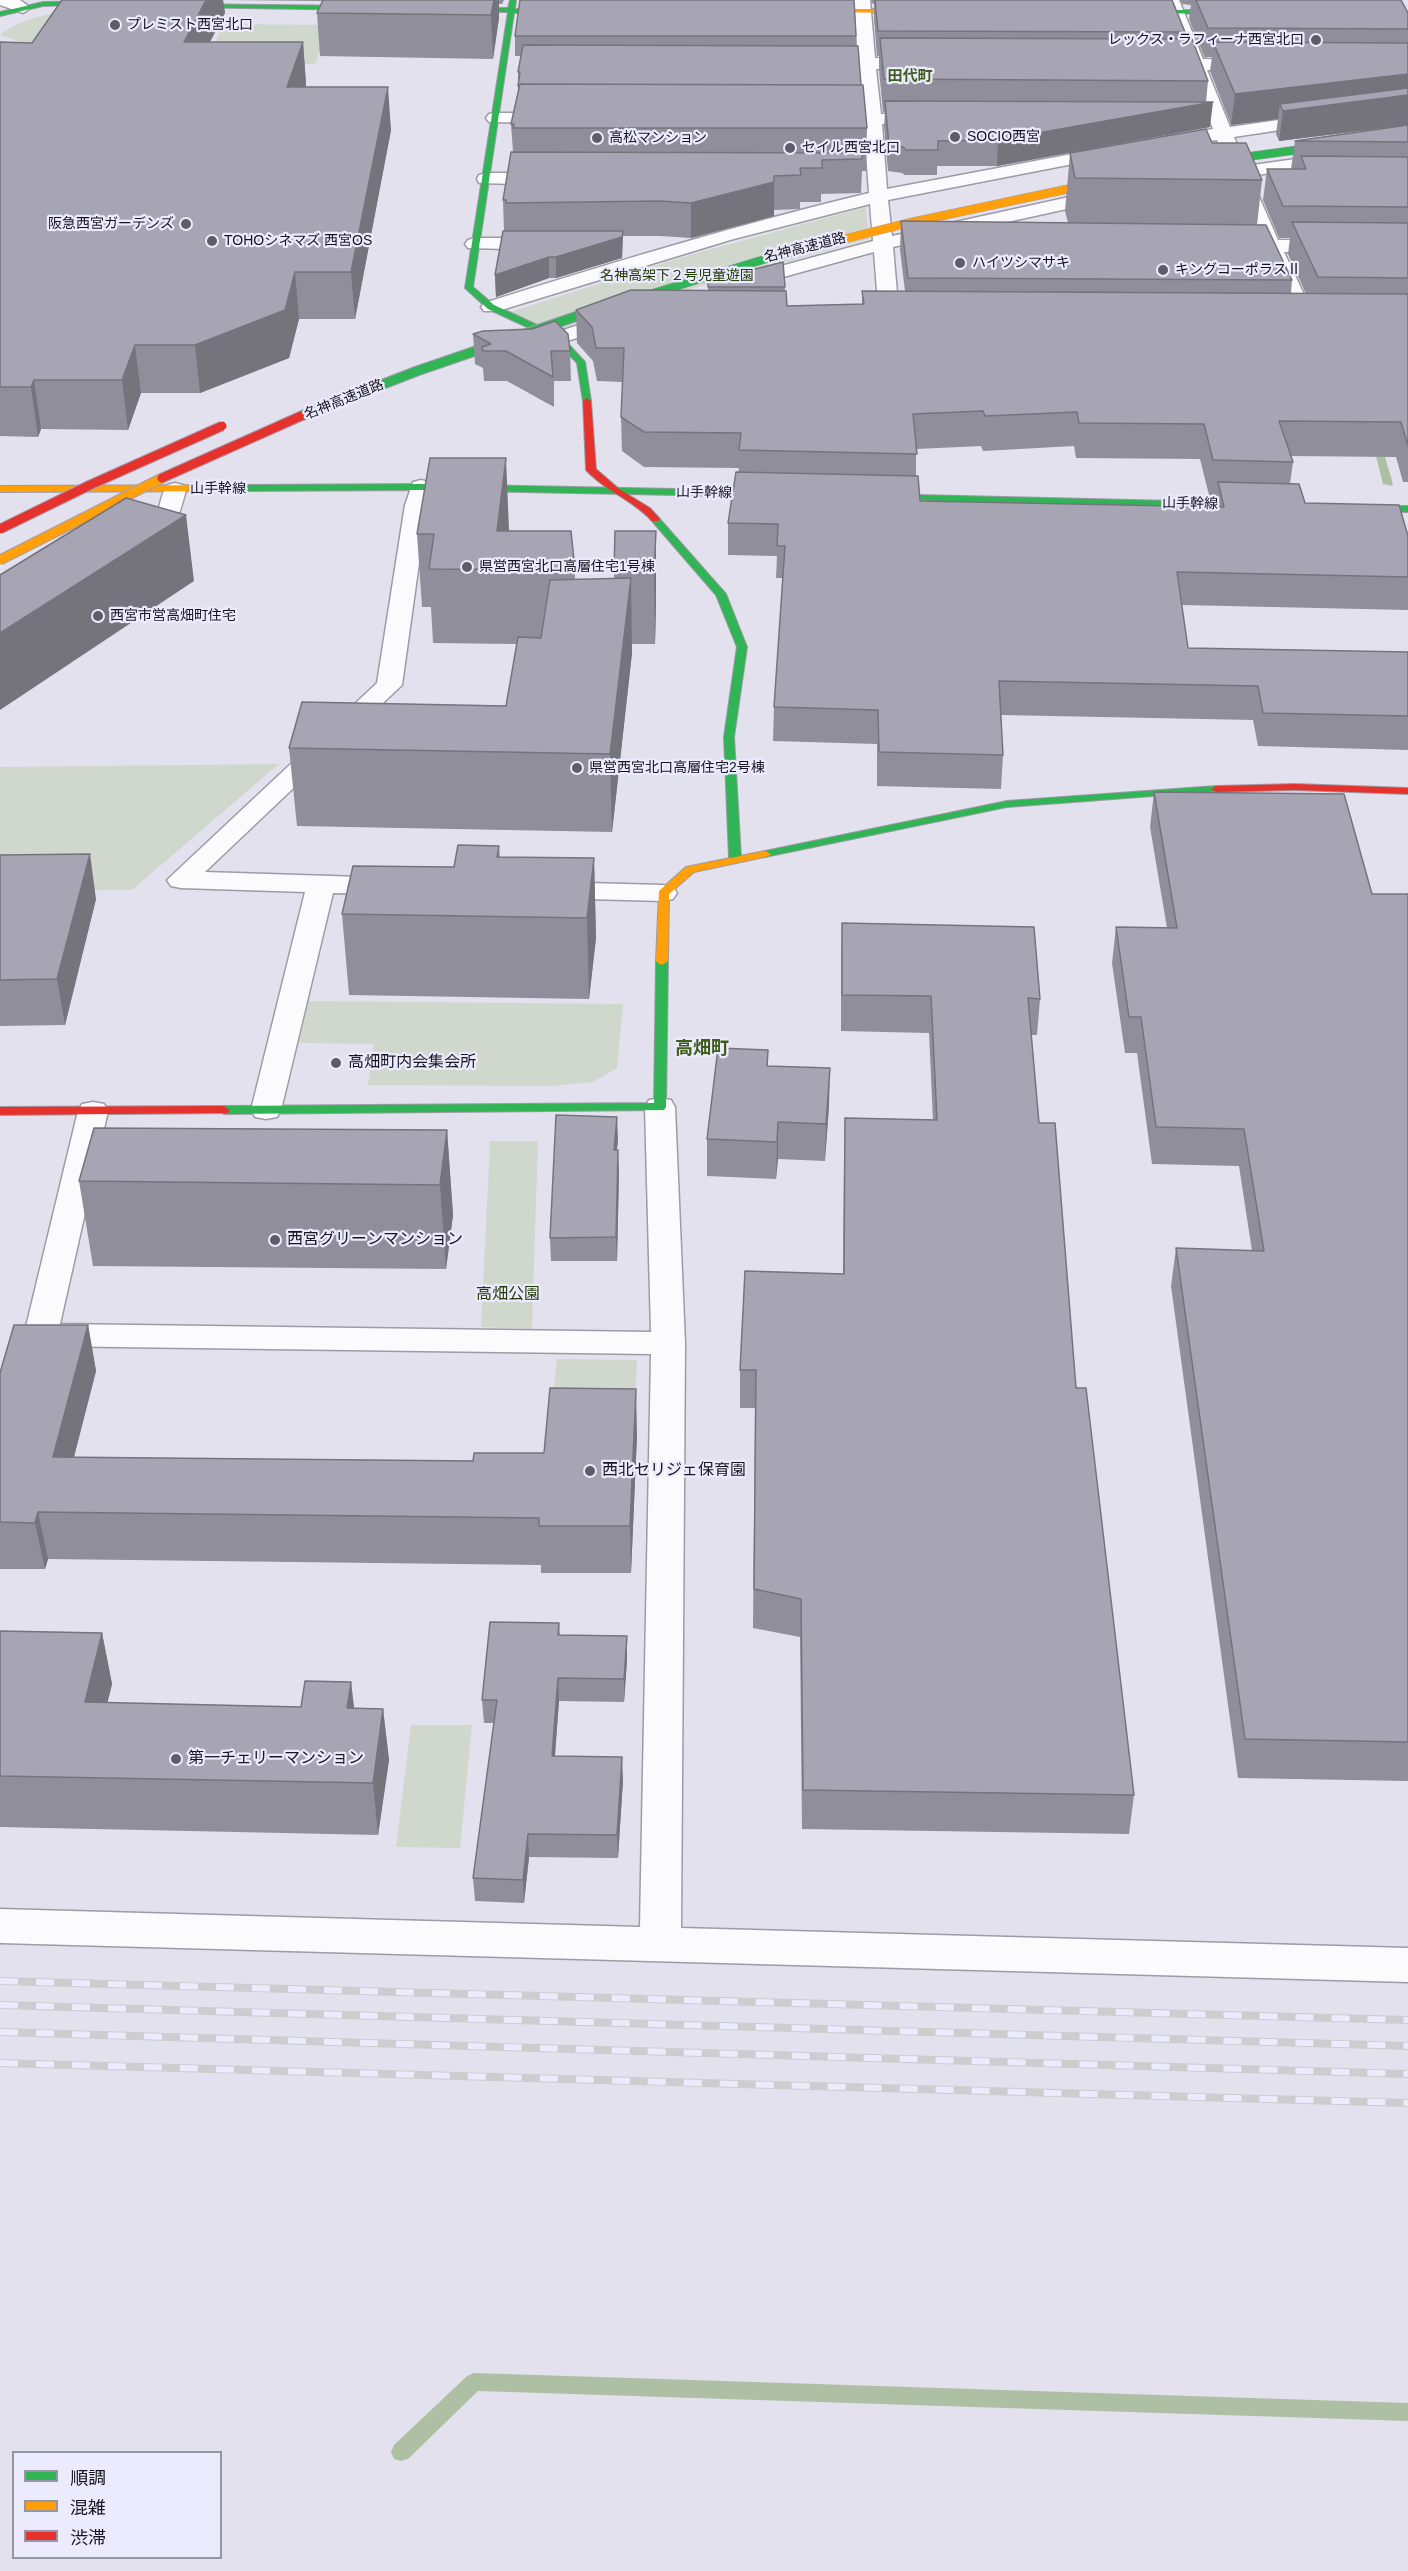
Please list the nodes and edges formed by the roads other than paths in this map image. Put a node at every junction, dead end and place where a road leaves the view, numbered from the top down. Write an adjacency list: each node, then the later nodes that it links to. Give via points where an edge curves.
1 (0, 0): 2 (street)
2 (7, 0): 9 (street)
3 (106, 2): 9 (main road)
4 (199, 3): 5 (main road); 10 (main road)
5 (166, 4)
6 (512, 5): 11 (main road); 12 (main road); 18 (main road)
7 (863, 5): 13 (main road); 14 (main road); 21 (street)
8 (1174, 6): 15 (main road); 16 (main road); 24 (street)
9 (23, 8): 17 (main road)
10 (381, 8)
11 (441, 9)
12 (578, 10)
13 (796, 10)
14 (933, 11)
15 (1119, 12)
16 (1246, 12)
17 (0, 14)
18 (503, 62): 19 (street); 27 (main road)
19 (526, 62)
20 (796, 63): 21 (street)
21 (867, 63): 22 (street); 30 (street)
22 (936, 64)
23 (1141, 64): 24 (street)
24 (1195, 64): 25 (street); 34 (street)
25 (1278, 65)
26 (1408, 110): 34 (street)
27 (495, 118): 28 (street); 40 (main road)
28 (577, 118)
29 (801, 119): 30 (street)
30 (872, 119): 31 (street); 45 (street)
31 (944, 119)
32 (1193, 120): 34 (street)
33 (1408, 120): 37 (main road)
34 (1220, 126): 37 (street); 39 (street)
35 (1408, 135): 38 (main road, bridge, via 1315,146)
36 (1408, 148): 39 (street)
37 (1141, 152): 45 (street, via 968,185)
38 (1191, 173): 39 (street)
39 (1241, 176): 43 (street); 53 (street, via 1254,210)
40 (486, 179): 41 (street); 47 (main road)
41 (569, 179)
42 (854, 179): 45 (street)
43 (1314, 181)
44 (1123, 185): 50 (street); 76 (main road, 名神高速道路, bridge, via 1044,192 874,230 660,289 481,347 207,457)
45 (884, 195): 46 (main road, 名神高速道路); 50 (street); 55 (street)
46 (861, 216)
47 (476, 244): 48 (street); 56 (main road, via 469,288)
48 (567, 244)
49 (636, 244): 55 (street)
50 (882, 244): 51 (street); 57 (street); 59 (street, via 879,316)
51 (965, 244)
52 (1214, 246): 53 (street)
53 (1284, 247): 54 (street); 61 (street)
54 (1408, 247)
55 (691, 253): 56 (street)
56 (492, 314): 63 (main road)
57 (629, 315): 58 (street); 63 (street)
58 (652, 315)
59 (913, 316)
60 (1282, 318): 61 (street)
61 (1305, 318): 62 (street)
62 (1328, 318)
63 (558, 338): 68 (main road, via 581,362 591,470)
64 (238, 419): 74 (main road, bridge)
65 (421, 487): 67 (main road, 山手幹線); 68 (main road, 山手幹線); 79 (street, via 389,685 181,880)
66 (0, 489): 67 (main road, 山手幹線)
67 (175, 490): 75 (street, via 164,523 141,544)
68 (616, 491): 69 (main road, 山手幹線); 78 (main road, via 647,510 721,594 742,647 729,737)
69 (788, 495)
70 (860, 496): 71 (main road, 山手幹線)
71 (1275, 506)
72 (1345, 508): 73 (main road)
73 (1408, 509)
74 (0, 529)
75 (123, 550)
76 (0, 560)
77 (1408, 791): 78 (main road, via 1295,787 1181,790 1007,804)
78 (735, 858): 82 (main road, via 690,869)
79 (321, 884): 80 (street); 84 (street)
80 (416, 886)
81 (522, 889): 82 (street)
82 (663, 893): 83 (main road)
83 (660, 1107): 84 (main road); 87 (street)
84 (266, 1110): 86 (main road)
85 (0, 1111): 86 (main road)
86 (93, 1111): 87 (street, via 40,1335)
87 (668, 1343): 89 (street)
88 (0, 1926): 89 (street)
89 (660, 1943): 90 (street)
90 (1408, 1965)

